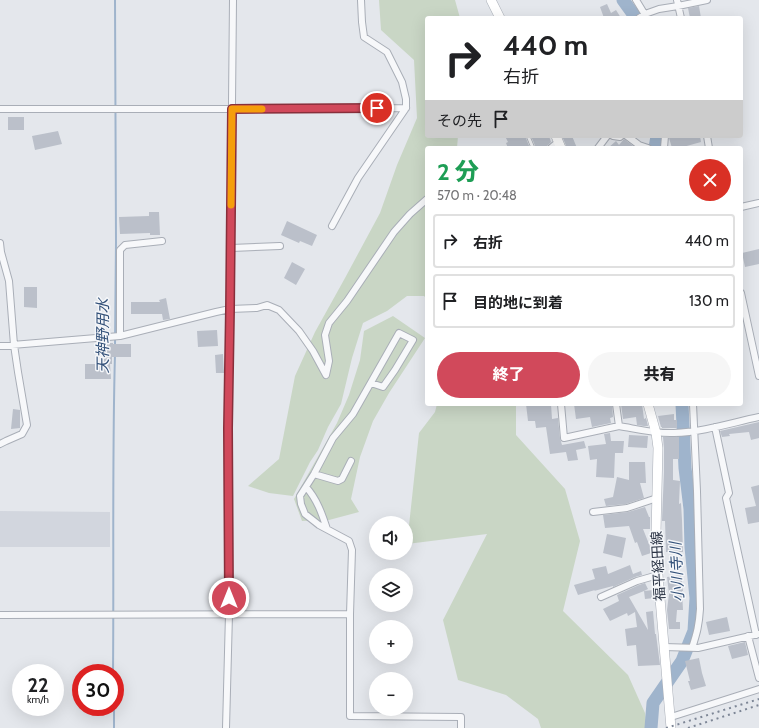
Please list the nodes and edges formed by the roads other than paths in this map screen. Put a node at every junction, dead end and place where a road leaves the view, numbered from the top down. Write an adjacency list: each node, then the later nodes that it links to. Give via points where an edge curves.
1 (233, 0): 12 (street)
2 (361, 0): 10 (street, via 364,37 387,52 402,82)
3 (491, 0): 7 (main road)
4 (636, 0): 8 (street)
5 (707, 0): 6 (street)
6 (678, 3): 8 (street); 9 (street)
7 (499, 16)
8 (646, 16)
9 (681, 16)
10 (406, 108): 12 (street); 18 (street, via 358,178)
11 (0, 109): 12 (street)
12 (232, 109): 22 (street)
13 (630, 138): 14 (street)
14 (642, 146)
15 (425, 201): 26 (street, via 394,232 329,323 325,335 329,361 326,375 299,331 279,310 267,305)
16 (759, 203): 17 (street)
17 (743, 207)
18 (332, 226)
19 (162, 242): 27 (street, via 125,245 120,250)
20 (0, 243): 24 (street)
21 (280, 246): 22 (street)
22 (231, 248): 26 (street)
23 (0, 278): 24 (street)
24 (8, 278): 28 (street)
25 (743, 303): 30 (street)
26 (230, 309): 27 (street); 50 (street)
27 (120, 336): 28 (street)
28 (14, 345): 29 (street); 41 (street, via 28,426 22,434)
29 (0, 346)
30 (759, 376)
31 (371, 383): 31 (street, via 398,332 413,340 383,387); 43 (street, via 353,414 333,438)
32 (561, 406): 37 (street, via 564,438)
33 (616, 406): 37 (street)
34 (649, 406): 40 (main road, 福平経田線)
35 (693, 406): 39 (street)
36 (759, 417): 38 (street)
37 (619, 426): 40 (street)
38 (715, 427): 39 (street); 53 (street, via 729,493 726,498)
39 (694, 432): 40 (street); 55 (street, via 700,602 699,625)
40 (656, 433): 45 (main road, 福平経田線)
41 (0, 444)
42 (351, 460): 43 (street, via 342,479 338,481)
43 (314, 474): 44 (street)
44 (306, 487): 47 (street, via 313,495); 47 (street, via 300,496 305,514)
45 (657, 498): 46 (street, via 627,508); 48 (main road, 福平経田線)
46 (593, 512)
47 (327, 530): 51 (street, via 349,541 352,550)
48 (658, 575): 49 (street); 56 (main road, 福平経田線)
49 (600, 597)
50 (229, 614): 51 (street); 52 (street); 60 (street)
51 (350, 614): 61 (street, via 350,716 461,716)
52 (0, 615)
53 (758, 634): 54 (street)
54 (748, 636): 55 (street); 57 (street)
55 (692, 648): 56 (street)
56 (665, 651): 59 (main road, 福平経田線)
57 (759, 678)
58 (759, 689): 59 (street)
59 (671, 717): 62 (main road, 福平経田線)
60 (226, 728)
61 (461, 728)
62 (672, 728)

